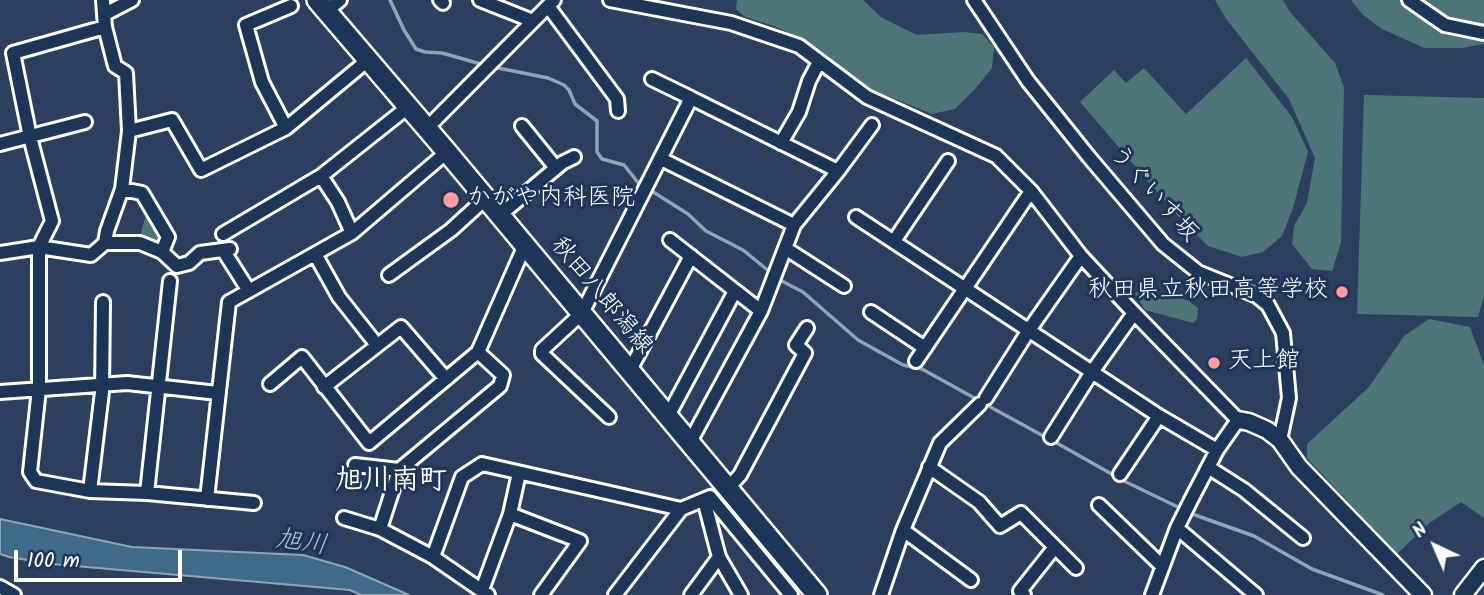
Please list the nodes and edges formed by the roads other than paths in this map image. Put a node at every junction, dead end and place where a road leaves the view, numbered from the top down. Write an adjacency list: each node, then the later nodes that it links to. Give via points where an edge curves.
1 (103, 0): 10 (street)
2 (132, 0): 10 (street)
3 (480, 0): 11 (street)
4 (610, 0): 14 (street, via 731,23 799,46)
5 (974, 0): 86 (street, うぐいす坂, via 1028,81 1163,244 1198,272 1257,296 1268,306 1283,332 1289,398)
6 (1409, 0): 12 (street, via 1445,25)
7 (551, 3): 11 (street); 18 (street, via 617,99)
8 (328, 4): 13 (main road, 秋田八郎潟線)
9 (291, 6): 22 (street, via 246,25 262,82)
10 (105, 20): 24 (street, via 115,66 126,74); 25 (street, via 13,53)
11 (533, 21): 23 (street)
12 (1484, 33)
13 (368, 60): 17 (main road, 秋田八郎潟線); 22 (street)
14 (819, 62): 26 (street); 36 (street, via 867,97 996,156)
15 (652, 79): 16 (street)
16 (691, 98): 26 (street); 30 (street)
17 (408, 107): 23 (main road, 秋田八郎潟線); 34 (street)
18 (618, 111)
19 (85, 122): 25 (street)
20 (872, 125): 33 (street)
21 (522, 126): 32 (street)
22 (286, 128): 24 (street, via 201,170 172,120)
23 (427, 128): 28 (main road, 秋田八郎潟線)
24 (129, 131): 35 (street)
25 (30, 137): 27 (street); 47 (street, via 52,220)
26 (781, 143): 33 (street)
27 (0, 144)
28 (447, 152): 37 (main road, 秋田八郎潟線); 41 (street)
29 (574, 157): 32 (street)
30 (661, 159): 40 (street); 63 (street)
31 (948, 162): 44 (street)
32 (556, 168): 38 (street)
33 (838, 171): 40 (street)
34 (321, 176): 41 (street); 42 (street)
35 (122, 189): 45 (street); 49 (street, via 142,193 168,237)
36 (1031, 191): 53 (street); 57 (street)
37 (486, 198): 38 (main road, 秋田八郎潟線); 54 (street)
38 (499, 215): 46 (main road, 秋田八郎潟線)
39 (856, 216): 44 (street)
40 (794, 225): 48 (street)
41 (352, 233): 51 (street)
42 (222, 234)
43 (670, 240): 52 (street)
44 (894, 241): 57 (street)
45 (105, 243): 47 (street, via 91,254); 49 (street, via 140,243)
46 (524, 245): 63 (main road, 秋田八郎潟線); 69 (street)
47 (39, 247): 50 (street); 78 (street)
48 (785, 248): 56 (street); 61 (street)
49 (162, 252): 58 (street, via 177,266 200,253 227,249)
50 (0, 253)
51 (315, 254): 58 (street); 67 (street, via 339,297)
52 (691, 256): 59 (street); 71 (street)
53 (1082, 256): 64 (street); 66 (street)
54 (389, 275)
55 (170, 281): 76 (street)
56 (844, 286)
57 (965, 287): 66 (street); 68 (street)
58 (249, 291): 80 (street, via 229,302)
59 (735, 291): 61 (street); 81 (street)
60 (103, 302): 75 (street)
61 (761, 311): 87 (street)
62 (871, 312): 68 (street)
63 (582, 313): 71 (main road, 秋田八郎潟線); 83 (street, via 542,354)
64 (1133, 313): 72 (street); 84 (street)
65 (807, 328): 95 (street, via 796,345 805,353 740,475)
66 (1029, 330): 72 (street); 90 (street, via 983,401 940,443)
67 (377, 345): 73 (street, via 401,327); 77 (street)
68 (925, 348): 70 (street)
69 (478, 352): 73 (street); 92 (street, via 503,375 500,386)
70 (916, 361)
71 (630, 370): 81 (main road, 秋田八郎潟線)
72 (1092, 372): 82 (street); 85 (street)
73 (446, 379): 77 (street, via 369,443)
74 (270, 384): 77 (street, via 302,357)
75 (102, 386): 76 (street); 78 (street); 96 (street)
76 (159, 387): 80 (street); 97 (street)
77 (324, 387)
78 (39, 389): 79 (street); 96 (street, via 30,472 36,481)
79 (0, 392)
80 (218, 393): 98 (street)
81 (668, 416): 87 (main road, 秋田八郎潟線)
82 (1159, 416): 88 (street); 94 (street)
83 (609, 417)
84 (1238, 420): 86 (street); 88 (street)
85 (1051, 437)
86 (1280, 440): 130 (street, via 1299,467)
87 (690, 442): 95 (main road, 秋田八郎潟線)
88 (1217, 450): 91 (street)
89 (355, 465): 92 (street)
90 (929, 467): 107 (street); 110 (street, via 979,502 1000,526 1021,513)
91 (1208, 467): 105 (street); 109 (street)
92 (399, 470): 106 (street)
93 (519, 472): 102 (street); 103 (street); 111 (street, via 482,464 462,477)
94 (1120, 474)
95 (728, 488): 108 (main road, 秋田八郎潟線)
96 (90, 491): 97 (street)
97 (147, 493): 98 (street)
98 (207, 499): 100 (street)
99 (704, 500): 102 (street); 108 (street, via 710,497); 112 (street)
100 (254, 503)
101 (1099, 505): 113 (street)
102 (681, 509): 122 (street)
103 (510, 514): 118 (street); 121 (street, via 580,541)
104 (344, 518): 106 (street)
105 (1177, 528): 113 (street); 129 (street)
106 (380, 529): 111 (street)
107 (903, 530): 116 (street); 127 (street)
108 (754, 535): 125 (street); 126 (main road, 秋田八郎潟線)
109 (1303, 538)
110 (1055, 547): 114 (street); 128 (street, via 1020,591)
111 (433, 556): 118 (street)
112 (719, 557): 123 (street); 124 (street)
113 (1162, 566): 119 (street)
114 (1076, 568)
115 (1484, 568): 131 (street)
116 (971, 580)
117 (0, 587): 120 (street)
118 (485, 592)
119 (1154, 594)
120 (14, 595)
121 (541, 595)
122 (615, 595)
123 (691, 595)
124 (741, 595)
125 (791, 595)
126 (817, 595)
127 (881, 595)
128 (1024, 595)
129 (1256, 595)
130 (1423, 595)
131 (1463, 595)

